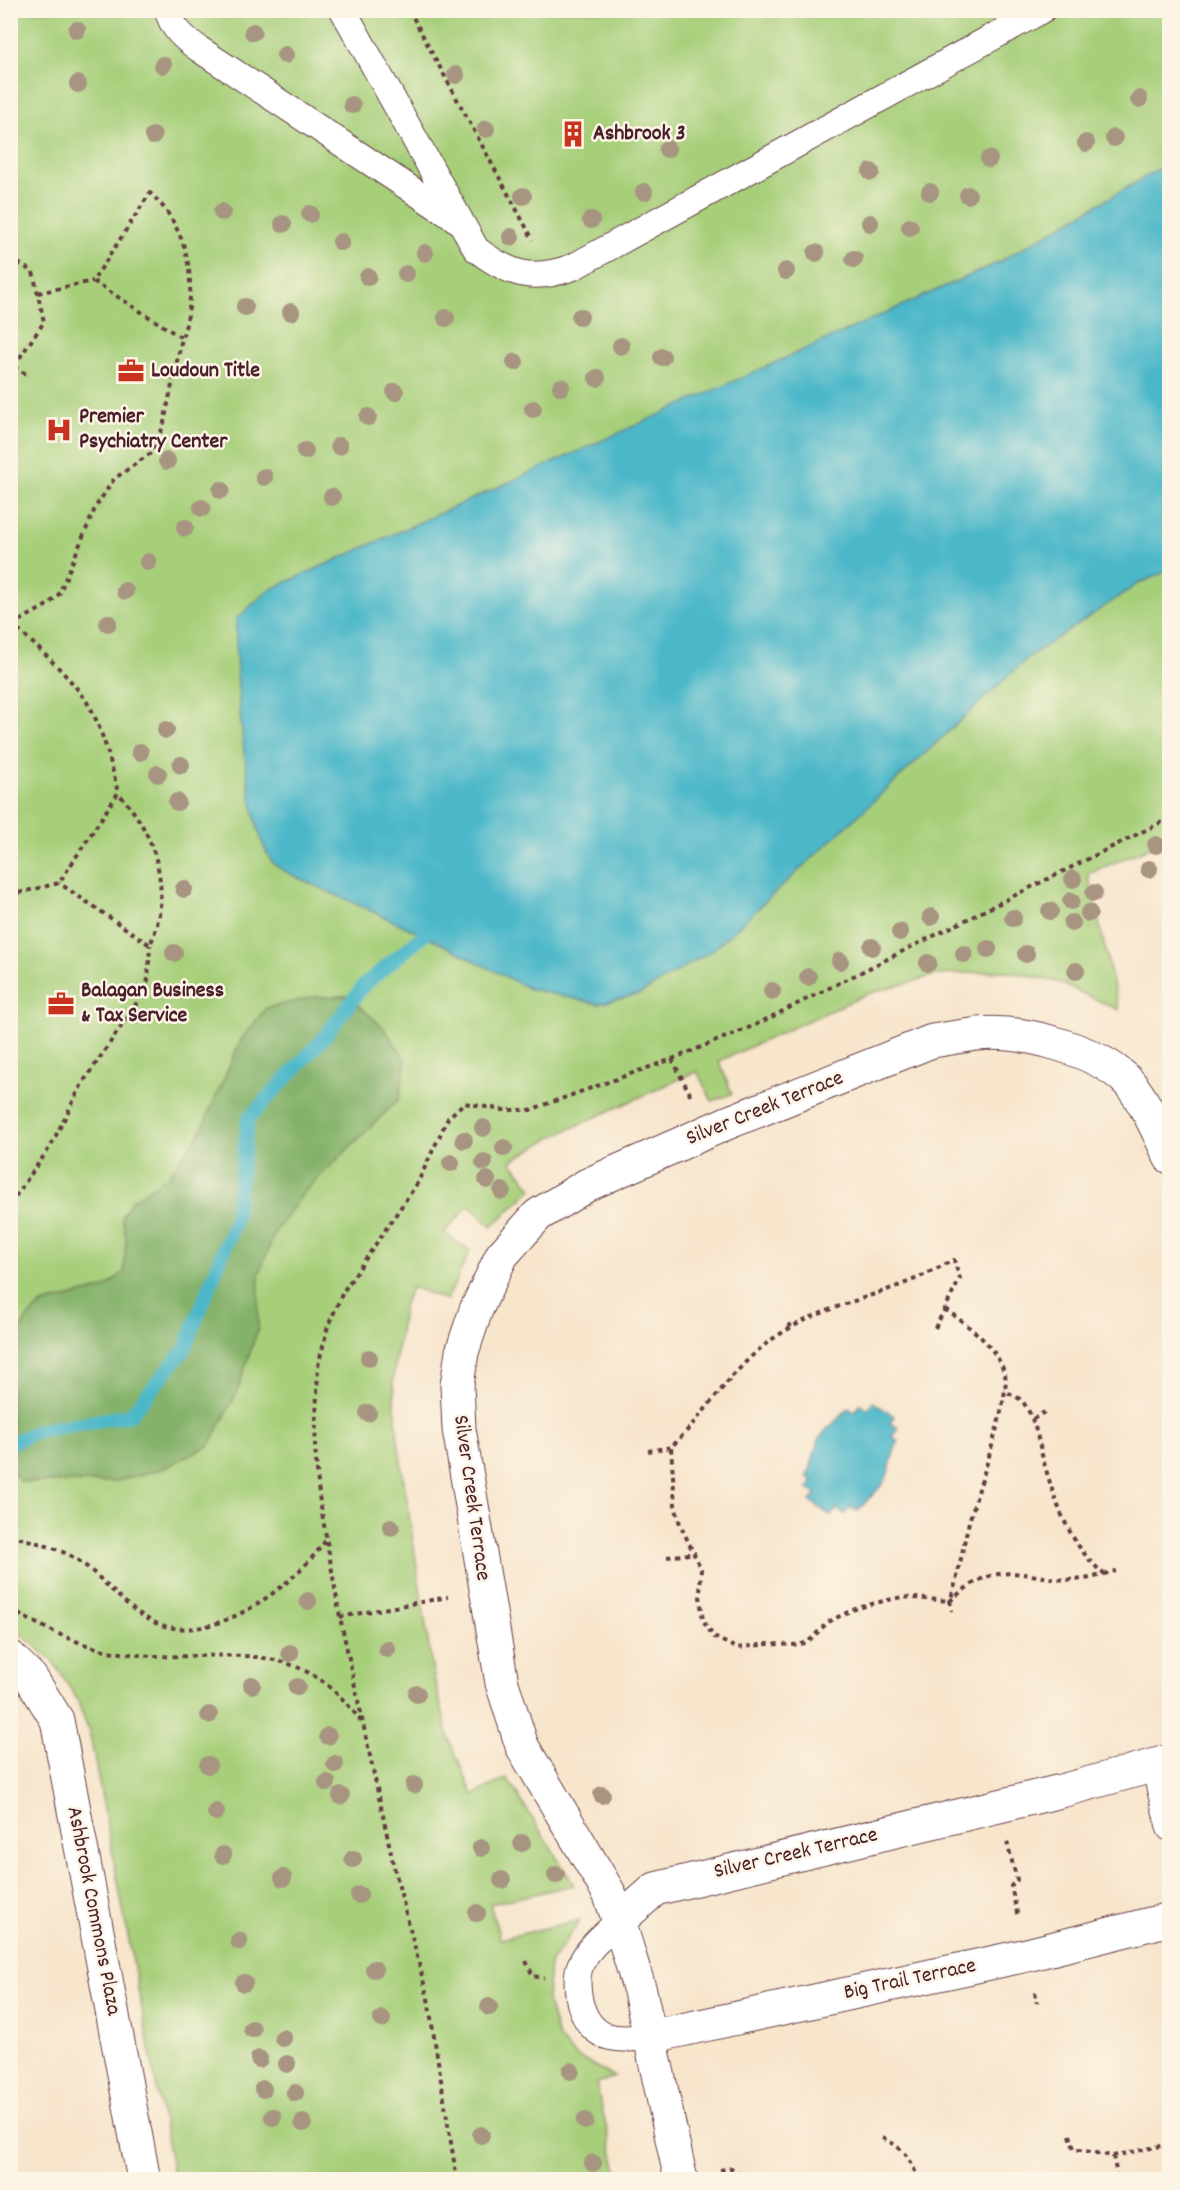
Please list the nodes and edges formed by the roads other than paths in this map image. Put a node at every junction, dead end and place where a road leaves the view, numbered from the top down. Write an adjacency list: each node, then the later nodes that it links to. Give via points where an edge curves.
1 (168, 10): 4 (lane, via 180,35 199,49)
2 (343, 10): 4 (lane)
3 (1042, 10): 4 (lane, via 573,267 553,274 528,275 501,268 477,249)
4 (461, 222)
5 (1161, 1116): 6 (street, Silver Creek Terrace); 11 (street, Silver Creek Terrace, via 1122,1075 1080,1052 1030,1037 980,1034 932,1041 727,1123 587,1185 538,1215 502,1255 476,1310 462,1353 457,1385 459,1429 485,1591 502,1683 522,1746 609,1893)
6 (1170, 1157)
7 (10, 1657): 13 (street, Ashbrook Commons Plaza, via 31,1678 57,1720)
8 (1162, 1764): 9 (lane); 11 (street, Silver Creek Terrace, via 655,1889)
9 (1170, 1828)
10 (1170, 1919): 12 (street, Big Trail Terrace, via 1027,1955)
11 (619, 1921): 12 (street); 12 (lane, via 595,1943 579,1968 578,1995 585,2019 600,2034 620,2040)
12 (650, 2037): 14 (street)
13 (144, 2180)
14 (681, 2180)

